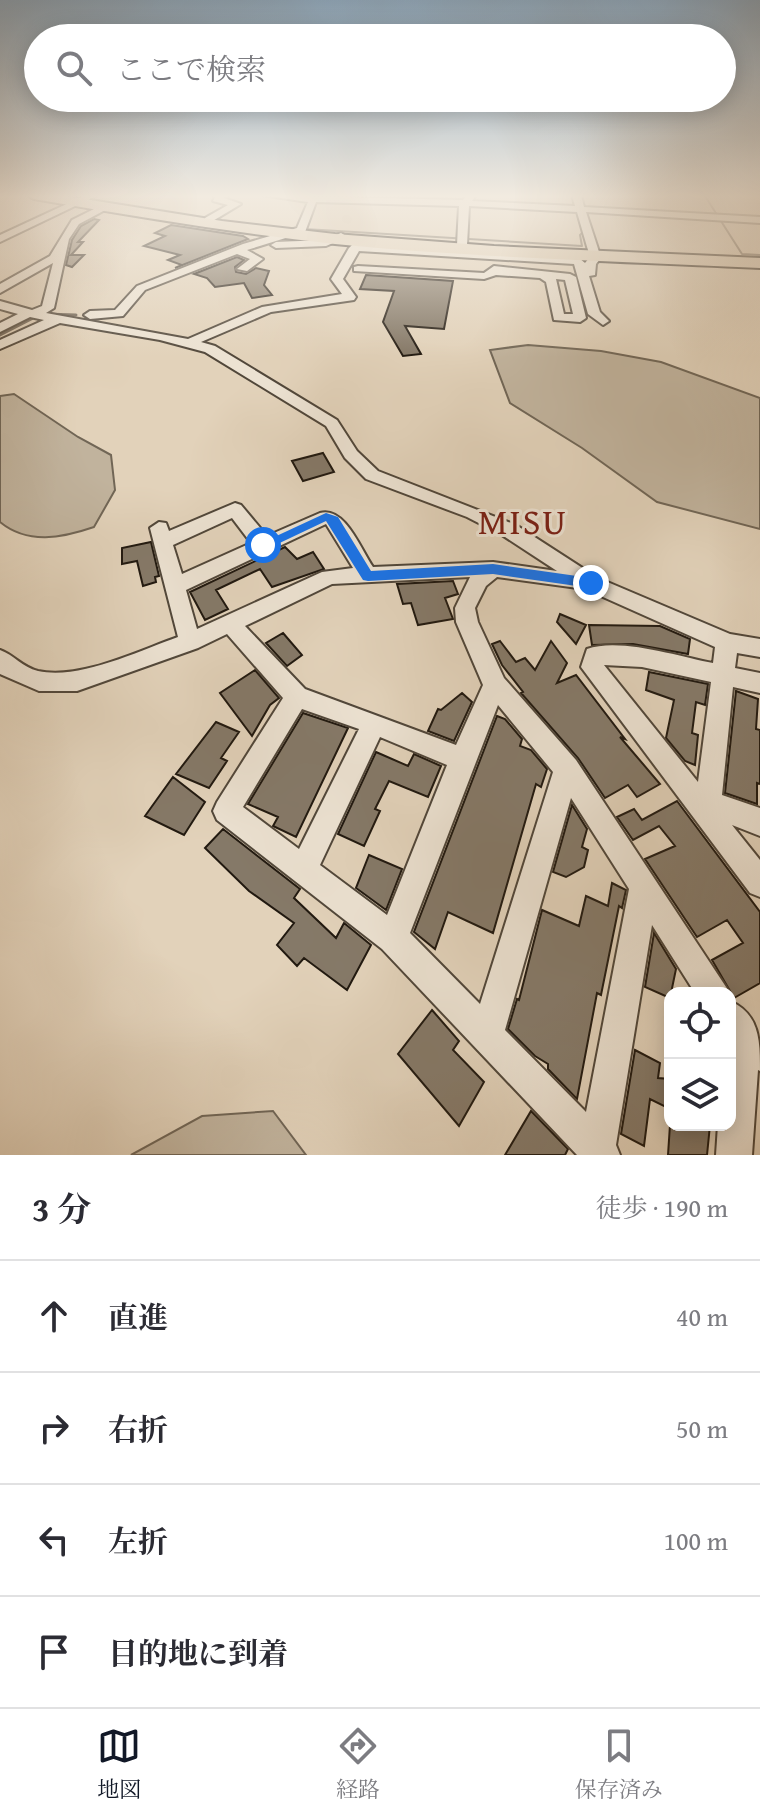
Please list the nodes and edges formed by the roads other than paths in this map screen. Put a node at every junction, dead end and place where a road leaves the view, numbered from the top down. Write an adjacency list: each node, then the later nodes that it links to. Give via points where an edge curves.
1 (60, 249): 16 (street, via 54,258); 18 (street, via 50,304)
2 (242, 249): 8 (street)
3 (249, 249): 8 (street)
4 (355, 249): 22 (street, via 337,279 350,297 259,309)
5 (400, 249): 11 (highway)
6 (473, 249): 11 (highway)
7 (585, 249): 9 (street)
8 (239, 250): 12 (street, via 258,259); 19 (street, via 141,288 119,313)
9 (586, 254): 10 (highway); 11 (highway); 14 (street, via 596,258)
10 (760, 261)
11 (493, 262): 13 (street, via 415,272); 14 (street); 15 (street)
12 (243, 269)
13 (358, 269)
14 (587, 275): 20 (street, via 594,314)
15 (539, 277)
16 (0, 289)
17 (4, 308): 18 (street)
18 (34, 315): 19 (street); 21 (street)
19 (54, 319): 22 (street); 23 (street)
20 (604, 323)
21 (0, 328)
22 (190, 343): 27 (street, via 230,358 332,423 372,475 509,530)
23 (0, 345)
24 (263, 545): 26 (street, via 326,517); 28 (street); 28 (street, via 235,509 161,535)
25 (493, 569): 26 (street); 27 (street); 36 (street, via 478,581 465,608)
26 (368, 576): 29 (street, via 329,577)
27 (591, 583): 31 (street)
28 (175, 586): 30 (street)
29 (230, 623): 30 (street); 37 (street)
30 (190, 642): 33 (street, via 77,681 39,681 12,671)
31 (727, 642): 32 (street); 34 (street)
32 (760, 648)
33 (0, 659)
34 (724, 674): 35 (street); 41 (street); 41 (street, via 595,655 592,667)
35 (760, 683)
36 (495, 685): 39 (street); 40 (street)
37 (297, 697): 38 (street); 43 (street, via 226,811)
38 (374, 723): 39 (street); 43 (street)
39 (462, 759): 46 (street)
40 (567, 769): 45 (street); 49 (street)
41 (704, 804): 42 (street); 44 (street)
42 (760, 822)
43 (303, 870): 46 (street)
44 (760, 883)
45 (644, 887): 47 (street); 50 (street)
46 (393, 938): 49 (street)
47 (710, 987)
48 (744, 1036): 51 (street)
49 (486, 1037): 50 (street)
50 (600, 1152)
51 (734, 1155)

